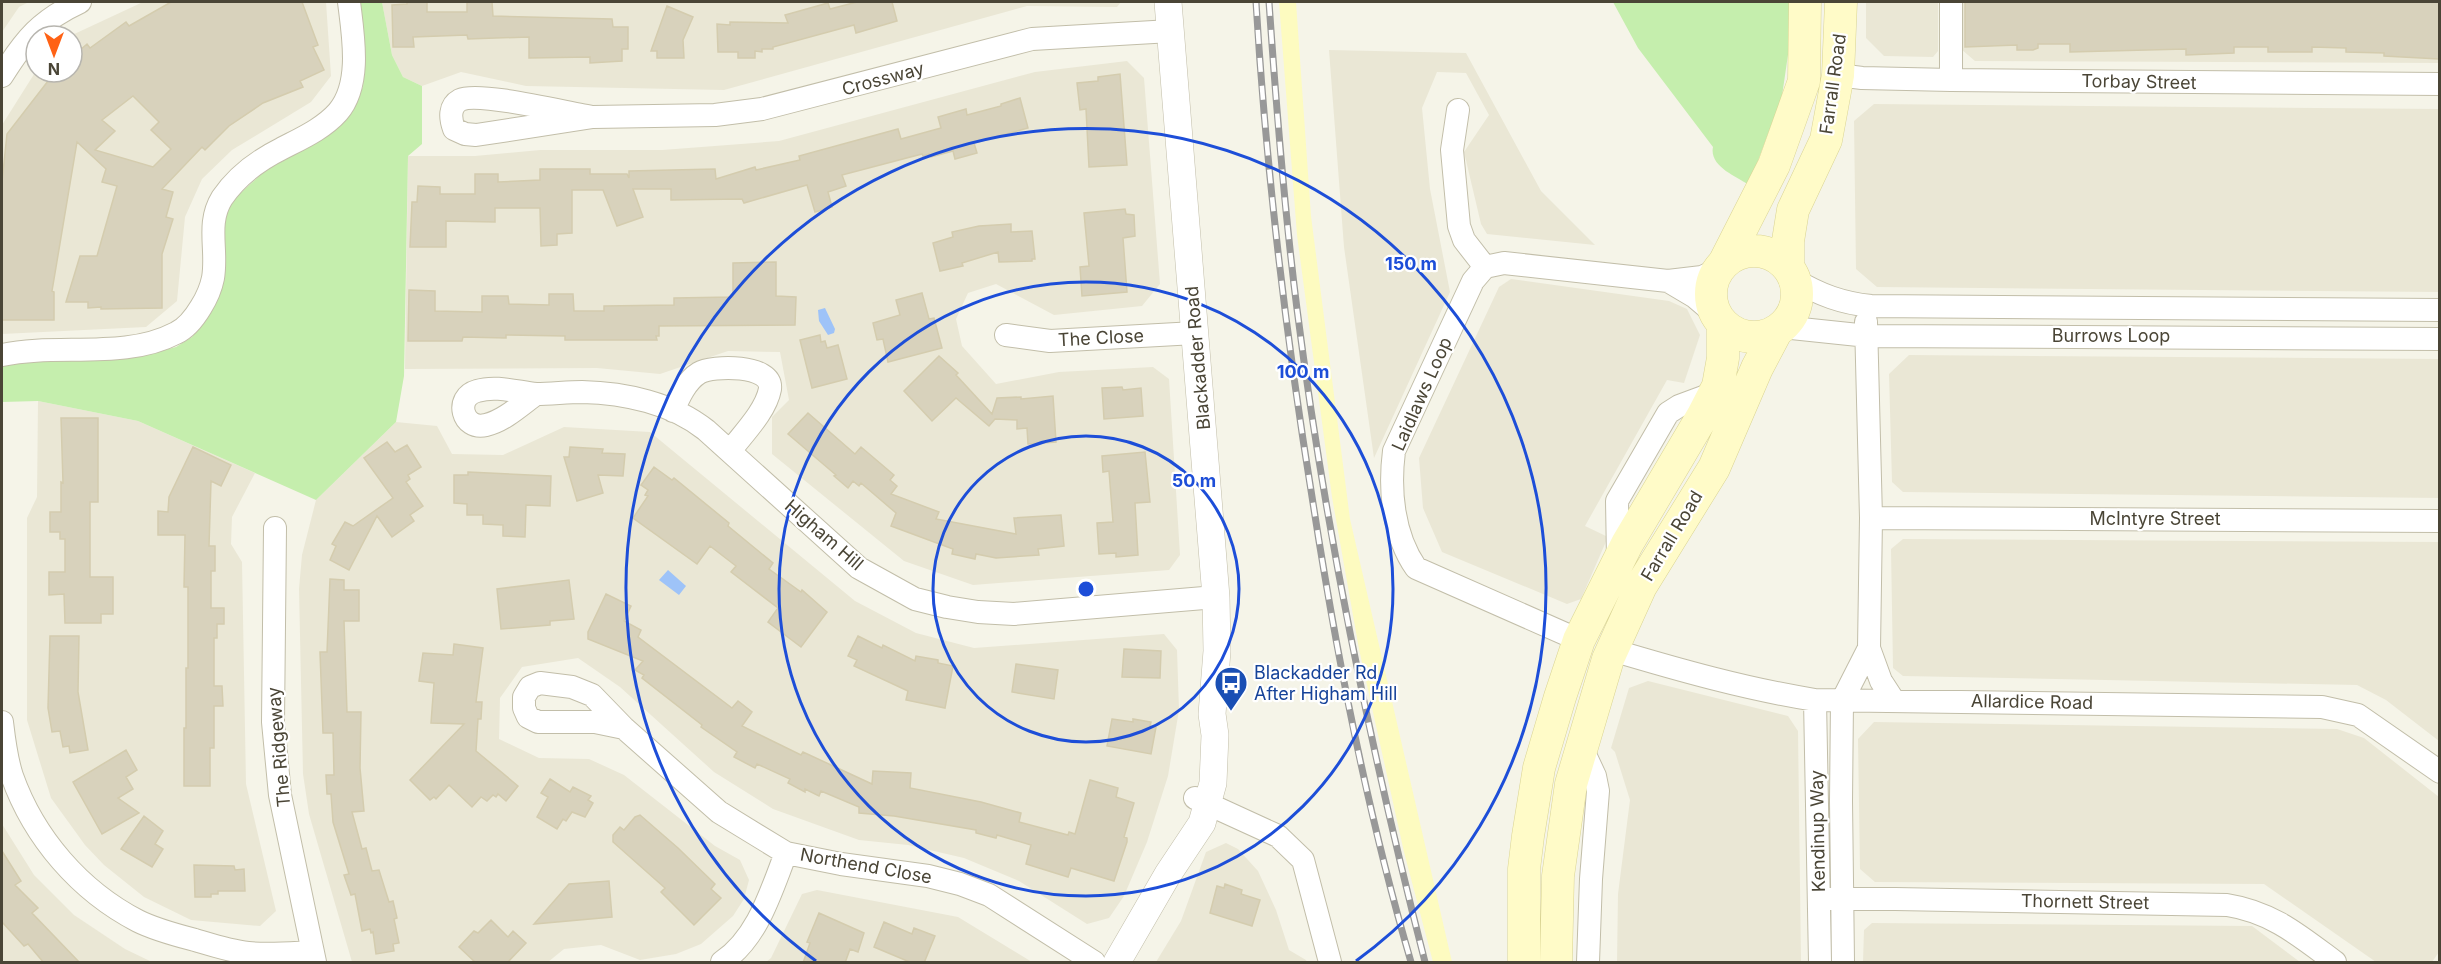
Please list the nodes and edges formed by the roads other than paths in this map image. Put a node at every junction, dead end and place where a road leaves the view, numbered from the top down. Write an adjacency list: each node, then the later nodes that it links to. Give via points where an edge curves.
1 (80, 2): 9 (street, via 41,24)
2 (349, 2): 34 (street, via 353,47 349,91 339,111 244,172 221,200 213,221 213,279 195,317 179,332 137,347 32,350)
3 (1168, 2): 7 (street, Blackadder Road)
4 (1805, 2): 14 (main road, Farrall Road, via 1804,81 1774,165)
5 (1841, 2): 8 (main road, Farrall Road)
6 (1951, 2): 10 (street)
7 (1171, 30): 13 (street, Crossway, via 1032,39 762,110 715,115); 26 (street, Blackadder Road)
8 (1838, 75): 10 (street, Torbay Street); 16 (main road, Farrall Road, via 1826,140 1793,210 1788,241)
9 (2, 76)
10 (1951, 80): 11 (street, Torbay Street)
11 (2439, 84)
12 (1458, 110): 15 (street, via 1452,150 1459,226 1464,240)
13 (592, 117): 13 (street, Crossway, via 476,135 454,129 451,109 458,101 482,97)
14 (1721, 266): 16 (main road, via 1742,253 1763,252 1776,257); 17 (street, via 1702,277); 24 (main road, via 1711,287 1711,301)
15 (1485, 267): 17 (street, via 1504,263); 42 (street, Laidlaws Loop, via 1473,281 1394,451 1391,471 1397,531 1404,552 1416,568)
16 (1791, 274): 18 (street, Burrows Loop, via 1818,294); 25 (main road, via 1798,295 1795,309)
17 (1668, 281): 24 (street, via 1695,297)
18 (1865, 305): 19 (street, Burrows Loop); 28 (street)
19 (2011, 306): 20 (street, Burrows Loop); 29 (street)
20 (2118, 306): 21 (street, Burrows Loop); 30 (street)
21 (2223, 307): 22 (street, Burrows Loop); 31 (street)
22 (2331, 308): 23 (street, Burrows Loop); 32 (street)
23 (2439, 310)
24 (1719, 320): 25 (main road, via 1734,333 1748,338); 42 (main road, Farrall Road, via 1723,358 1714,393 1618,562)
25 (1779, 329): 28 (street, Burrows Loop); 44 (main road, Farrall Road, via 1757,368 1714,468 1641,586)
26 (1195, 333): 27 (street, The Close, via 1050,341); 41 (street, Blackadder Road)
27 (1006, 335)
28 (1868, 336): 29 (street, Burrows Loop); 38 (street)
29 (2012, 336): 30 (street, Burrows Loop)
30 (2118, 336): 31 (street, Burrows Loop)
31 (2225, 336): 32 (street, Burrows Loop)
32 (2331, 339): 33 (street, Burrows Loop)
33 (2439, 339)
34 (2, 355)
35 (537, 394): 36 (street, Higham Hill, via 584,392 621,396)
36 (673, 411): 37 (street, Higham Hill, via 692,419); 37 (street, via 692,378 702,371 729,368 759,372 768,379 770,388 760,410)
37 (730, 451): 41 (street, Higham Hill, via 859,568 915,598 946,607 1014,614)
38 (1871, 518): 39 (street, McIntyre Street); 43 (street)
39 (2439, 521)
40 (275, 528): 58 (street, The Ridgeway, via 274,733 280,795)
41 (1216, 597): 52 (street, Blackadder Road, via 1218,651 1212,714 1202,733)
42 (1579, 640): 63 (main road, Farrall Road, via 1537,779 1524,869)
43 (1869, 648): 46 (street); 47 (street, via 1881,681)
44 (1612, 650): 45 (street, Allardice Road, via 1768,692); 50 (main road, Farrall Road)
45 (1815, 700): 46 (street, Allardice Road); 53 (street, Kendinup Way)
46 (1842, 701): 47 (street, Allardice Road); 54 (street, Kendinup Way)
47 (1894, 701): 51 (street, Allardice Road, via 2322,707 2358,715)
48 (2, 722): 58 (street, via 12,775 42,835 73,873 104,901 140,922 218,947)
49 (624, 728): 55 (street, Northend Close, via 719,812)
50 (1581, 746): 64 (main road, Farrall Road, via 1571,784 1558,876); 65 (street, via 1598,791)
51 (2439, 772)
52 (1201, 800): 61 (street, Blackadder Road, via 1171,849 1168,874); 62 (street, via 1278,836 1303,860)
53 (1817, 801): 54 (street); 56 (street, Kendinup Way)
54 (1841, 801): 57 (street, Kendinup Way)
55 (786, 853): 59 (street, via 761,916 745,941); 60 (street, Northend Close, via 960,884 989,895)
56 (1819, 899): 57 (street, Thornett Street); 66 (street, Kendinup Way)
57 (1843, 899): 67 (street, Kendinup Way); 68 (street, Thornett Street, via 2228,906 2268,916)
58 (314, 957)
59 (722, 963)
60 (1094, 963)
61 (1117, 963)
62 (1330, 963)
63 (1524, 963)
64 (1556, 963)
65 (1588, 963)
66 (1820, 963)
67 (1843, 963)
68 (2335, 963)

